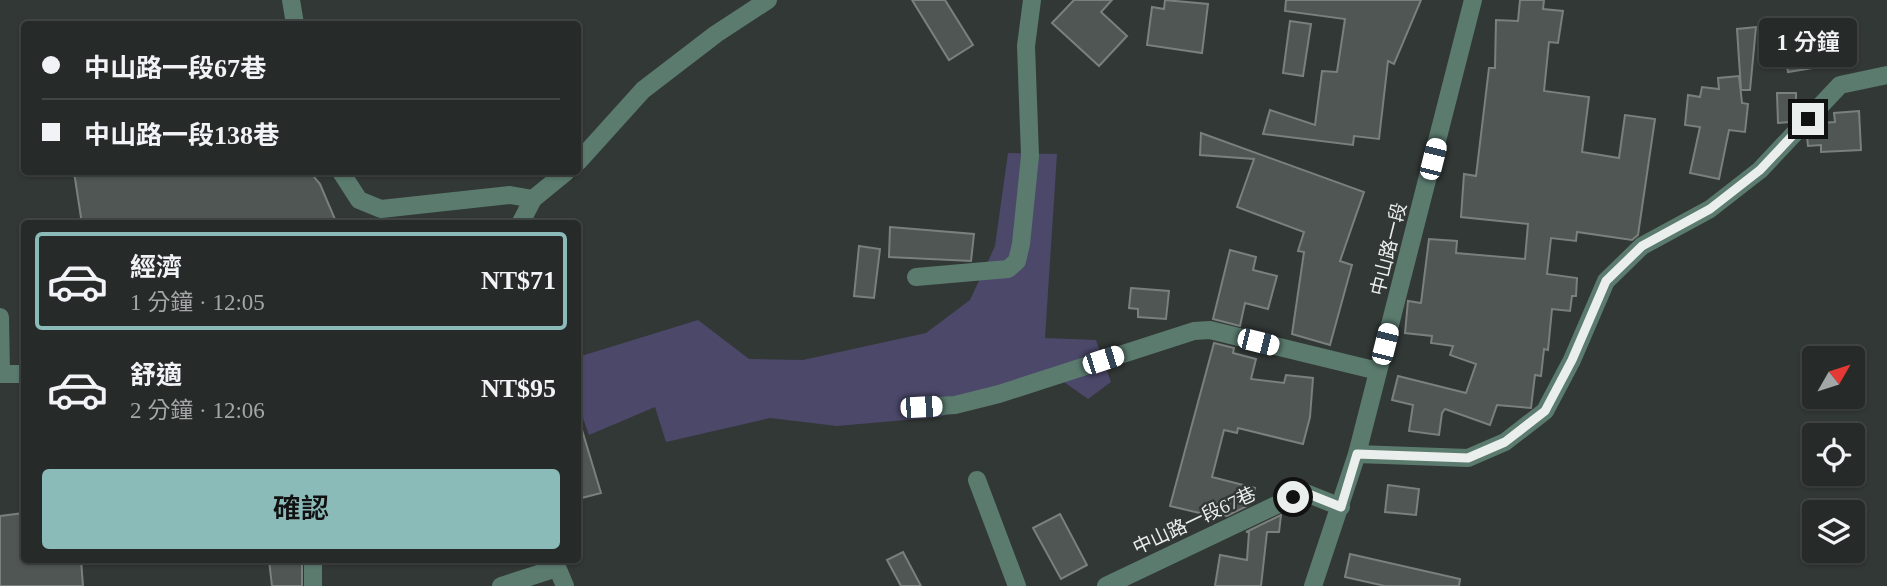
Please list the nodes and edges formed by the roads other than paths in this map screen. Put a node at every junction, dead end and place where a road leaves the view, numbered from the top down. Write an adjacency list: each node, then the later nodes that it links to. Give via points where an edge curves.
1 (291, 0): 5 (street)
2 (768, 0): 7 (street, via 643,90)
3 (1032, 0): 12 (street, via 1026,46 1030,156 1017,261 1008,269)
4 (1473, 0): 14 (street, 中山路一段)
5 (294, 21)
6 (1887, 75): 18 (street, via 1840,85 1760,170 1710,209 1642,246 1606,281 1545,411 1505,442 1468,458)
7 (581, 159)
8 (343, 175): 10 (street, via 359,200 381,209 509,195)
9 (562, 175): 10 (street)
10 (533, 199): 11 (street)
11 (522, 220)
12 (916, 277)
13 (0, 317): 15 (street)
14 (1378, 371): 17 (street, via 1210,330 1194,331 999,394 955,405); 18 (street, 中山路一段)
15 (1, 374): 16 (street)
16 (21, 374)
17 (921, 407)
18 (1357, 454): 20 (street, 中山路一段)
19 (977, 480): 26 (street)
20 (1341, 507): 27 (street, 中山路一段67巷, via 1306,493 1293,497); 28 (street, 中山路一段)
21 (313, 563): 23 (street)
22 (556, 564): 24 (street); 25 (street)
23 (313, 586)
24 (501, 586)
25 (565, 586)
26 (1017, 586)
27 (1106, 586)
28 (1313, 586)

